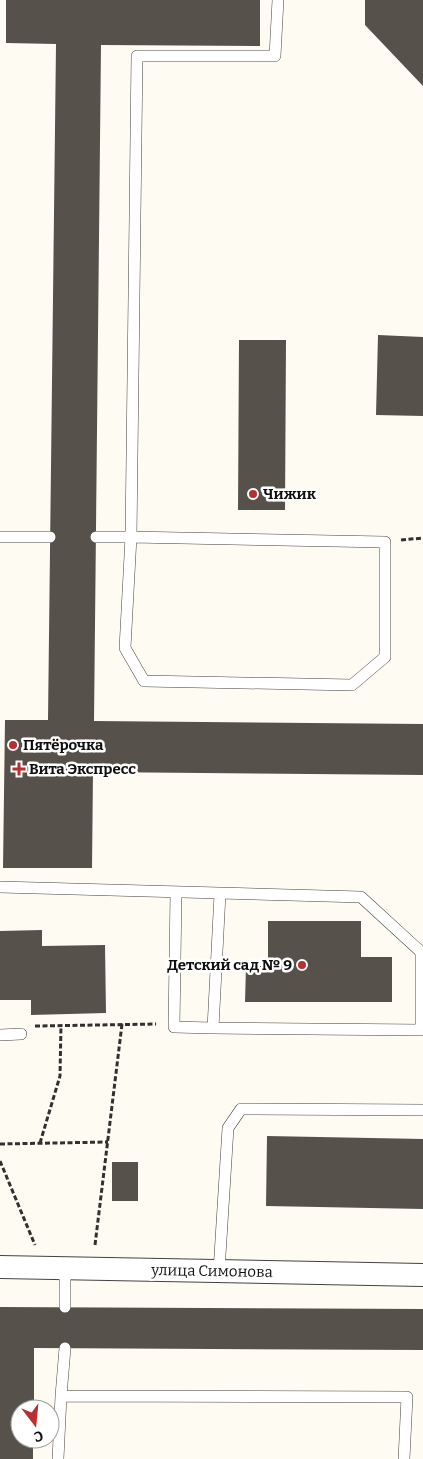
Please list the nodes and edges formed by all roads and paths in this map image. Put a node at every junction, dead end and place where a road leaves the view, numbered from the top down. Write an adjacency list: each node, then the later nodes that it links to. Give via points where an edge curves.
1 (278, 0): 4 (lane, via 275,56 137,56)
2 (96, 536): 4 (lane)
3 (50, 537): 5 (lane)
4 (131, 537): 4 (lane, via 125,648 144,681 352,685 385,658 385,542)
5 (0, 538)
6 (0, 888): 7 (lane)
7 (176, 893): 8 (lane); 10 (lane)
8 (220, 894): 12 (lane); 12 (lane, via 361,897 421,952 421,1030)
9 (122, 1024): 10 (path); 11 (path); 16 (path)
10 (174, 1024): 12 (lane, via 174,1027)
11 (61, 1025): 13 (path, via 27,1026); 17 (path, via 60,1076)
12 (213, 1028)
13 (20, 1034): 14 (lane)
14 (0, 1035)
15 (423, 1110): 24 (lane, via 241,1109 228,1128)
16 (108, 1142): 17 (path); 21 (path)
17 (40, 1143): 18 (path)
18 (0, 1144)
19 (0, 1161): 20 (path)
20 (38, 1252)
21 (94, 1253)
22 (0, 1267): 23 (street, улица Симонова)
23 (65, 1268): 24 (street, улица Симонова); 26 (lane)
24 (219, 1271): 25 (street, улица Симонова)
25 (423, 1275)
26 (65, 1307)
27 (65, 1348): 28 (lane)
28 (61, 1396): 29 (lane); 30 (lane, via 407,1398)
29 (58, 1459)
30 (404, 1459)

